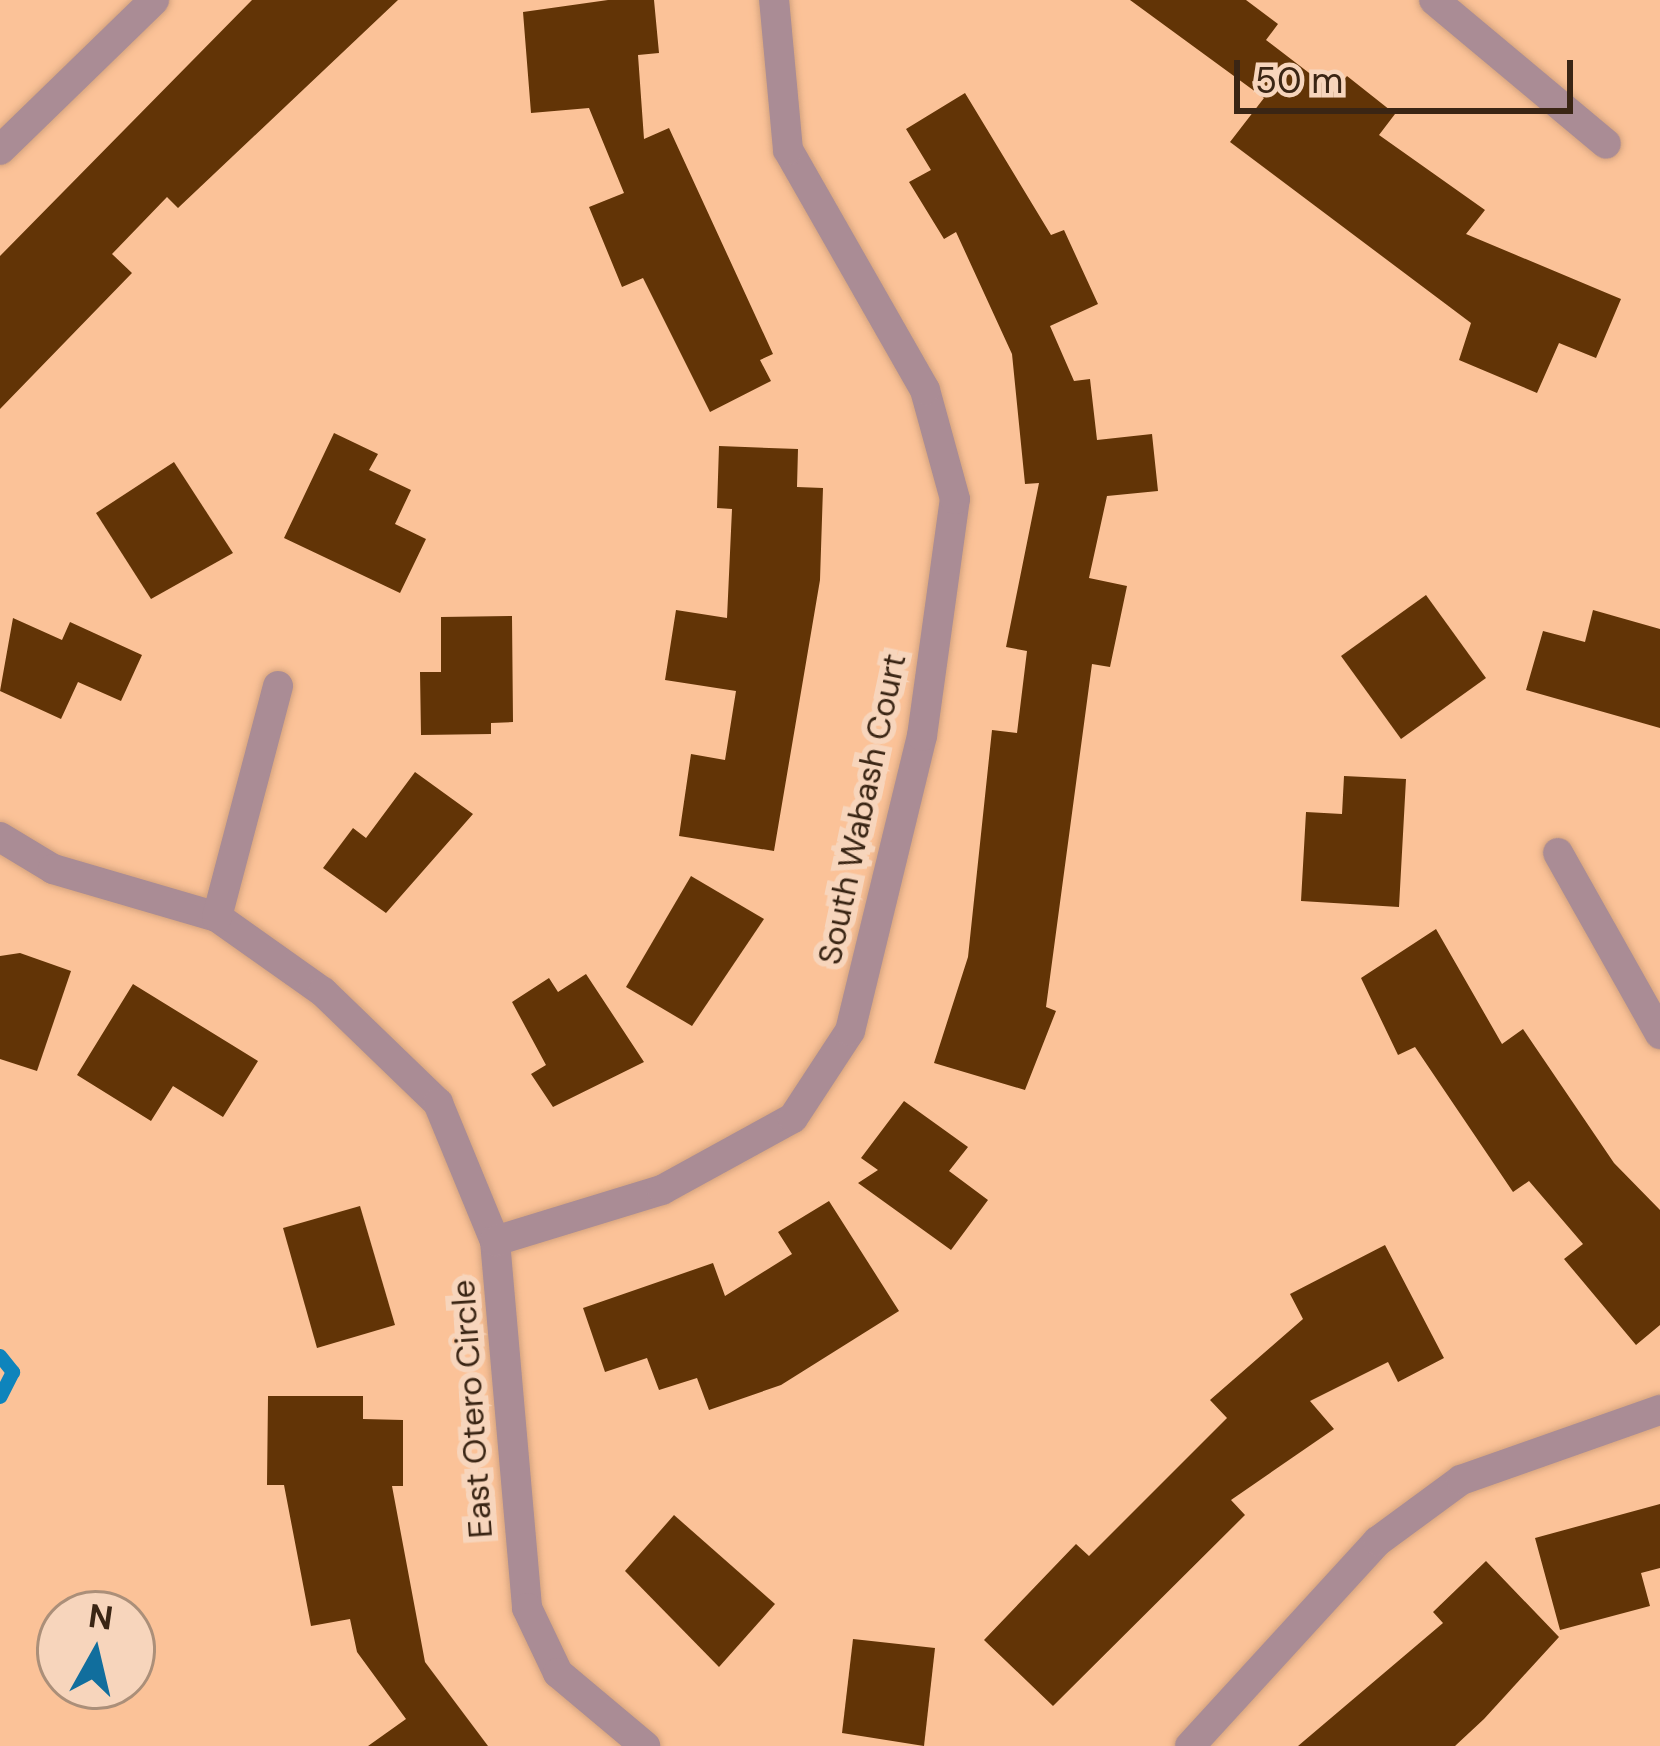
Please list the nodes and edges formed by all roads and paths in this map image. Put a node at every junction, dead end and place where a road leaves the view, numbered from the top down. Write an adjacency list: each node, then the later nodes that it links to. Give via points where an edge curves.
1 (154, 0): 5 (street)
2 (774, 0): 11 (street, South Wabash Court, via 788,150 926,390 955,500 922,736 850,1031 793,1118 662,1190)
3 (1434, 0): 4 (street)
4 (1606, 144)
5 (0, 149)
6 (278, 686): 9 (street)
7 (0, 837): 9 (street, East Otero Circle, via 52,869)
8 (1558, 853): 10 (street)
9 (217, 917): 11 (street, East Otero Circle, via 322,992 438,1103)
10 (1660, 1034)
11 (494, 1241): 13 (street, East Otero Circle, via 527,1607 558,1673)
12 (1660, 1410): 14 (street, via 1535,1445 1428,1504 1378,1541)
13 (645, 1746)
14 (1190, 1746)

